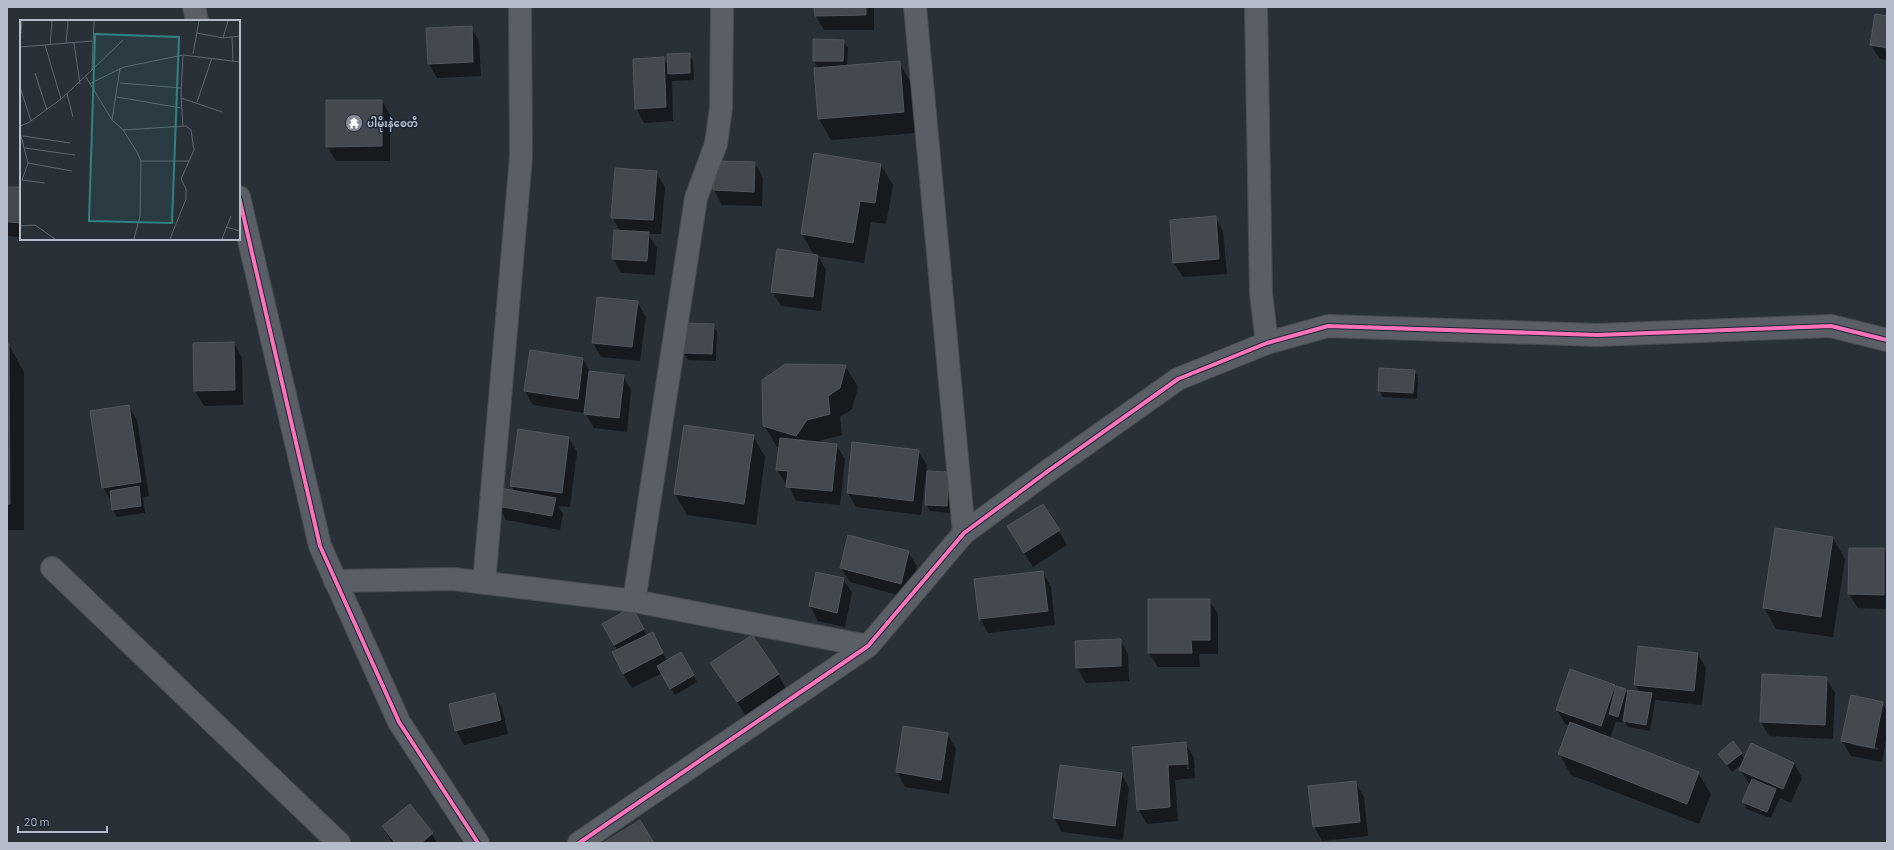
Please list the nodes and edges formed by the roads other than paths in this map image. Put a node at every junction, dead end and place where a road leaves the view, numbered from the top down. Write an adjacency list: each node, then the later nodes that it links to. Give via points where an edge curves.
1 (194, 7): 6 (street)
2 (520, 7): 13 (street, via 521,156)
3 (722, 7): 14 (street, via 721,108 716,144 696,198)
4 (915, 7): 10 (street)
5 (1256, 7): 9 (street, via 1261,293)
6 (197, 20)
7 (240, 201): 12 (street, via 320,546)
8 (1887, 340): 9 (street, via 1831,326 1597,334 1328,326)
9 (1267, 343): 10 (street, via 1178,379)
10 (964, 533): 15 (street)
11 (52, 568): 16 (street)
12 (335, 581): 13 (street, via 453,579); 17 (street, via 399,722)
13 (484, 583): 14 (street)
14 (634, 601): 15 (street)
15 (868, 646): 18 (street)
16 (339, 843)
17 (478, 843)
18 (579, 843)

